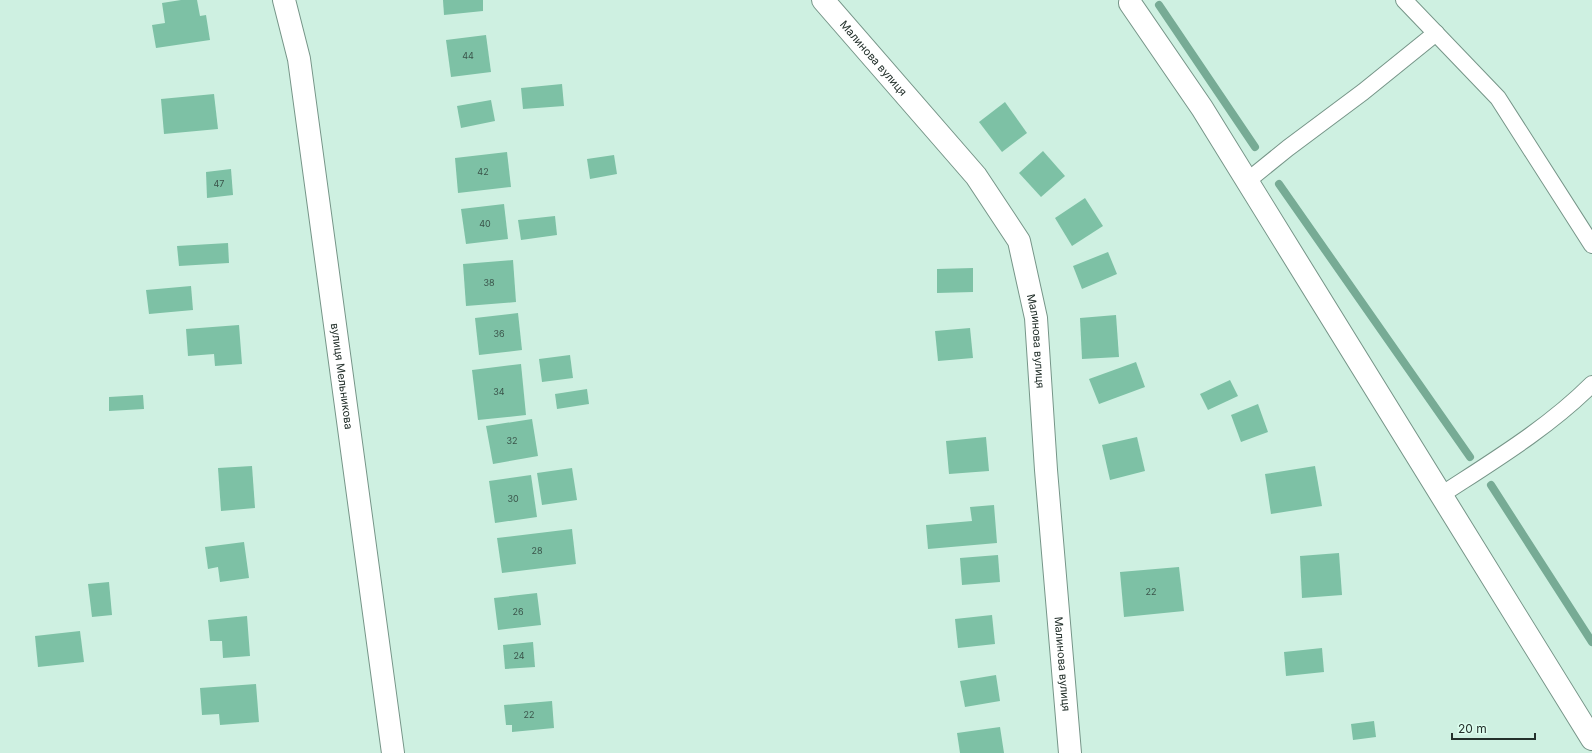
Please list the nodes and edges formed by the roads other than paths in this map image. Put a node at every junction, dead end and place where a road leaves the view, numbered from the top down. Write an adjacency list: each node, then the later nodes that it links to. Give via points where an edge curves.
1 (284, 0): 11 (street, вулиця Мельникова, via 299,60)
2 (823, 0): 12 (street, Малинова вулиця, via 976,176 1019,241 1036,318)
3 (1404, 0): 5 (lane)
4 (1130, 1): 6 (street, via 1202,108)
5 (1436, 33): 6 (lane); 7 (lane, via 1498,98)
6 (1246, 182): 9 (street)
7 (1592, 245)
8 (1592, 384): 9 (lane, via 1571,404)
9 (1441, 495): 10 (street)
10 (1592, 739)
11 (393, 753)
12 (1070, 753)

